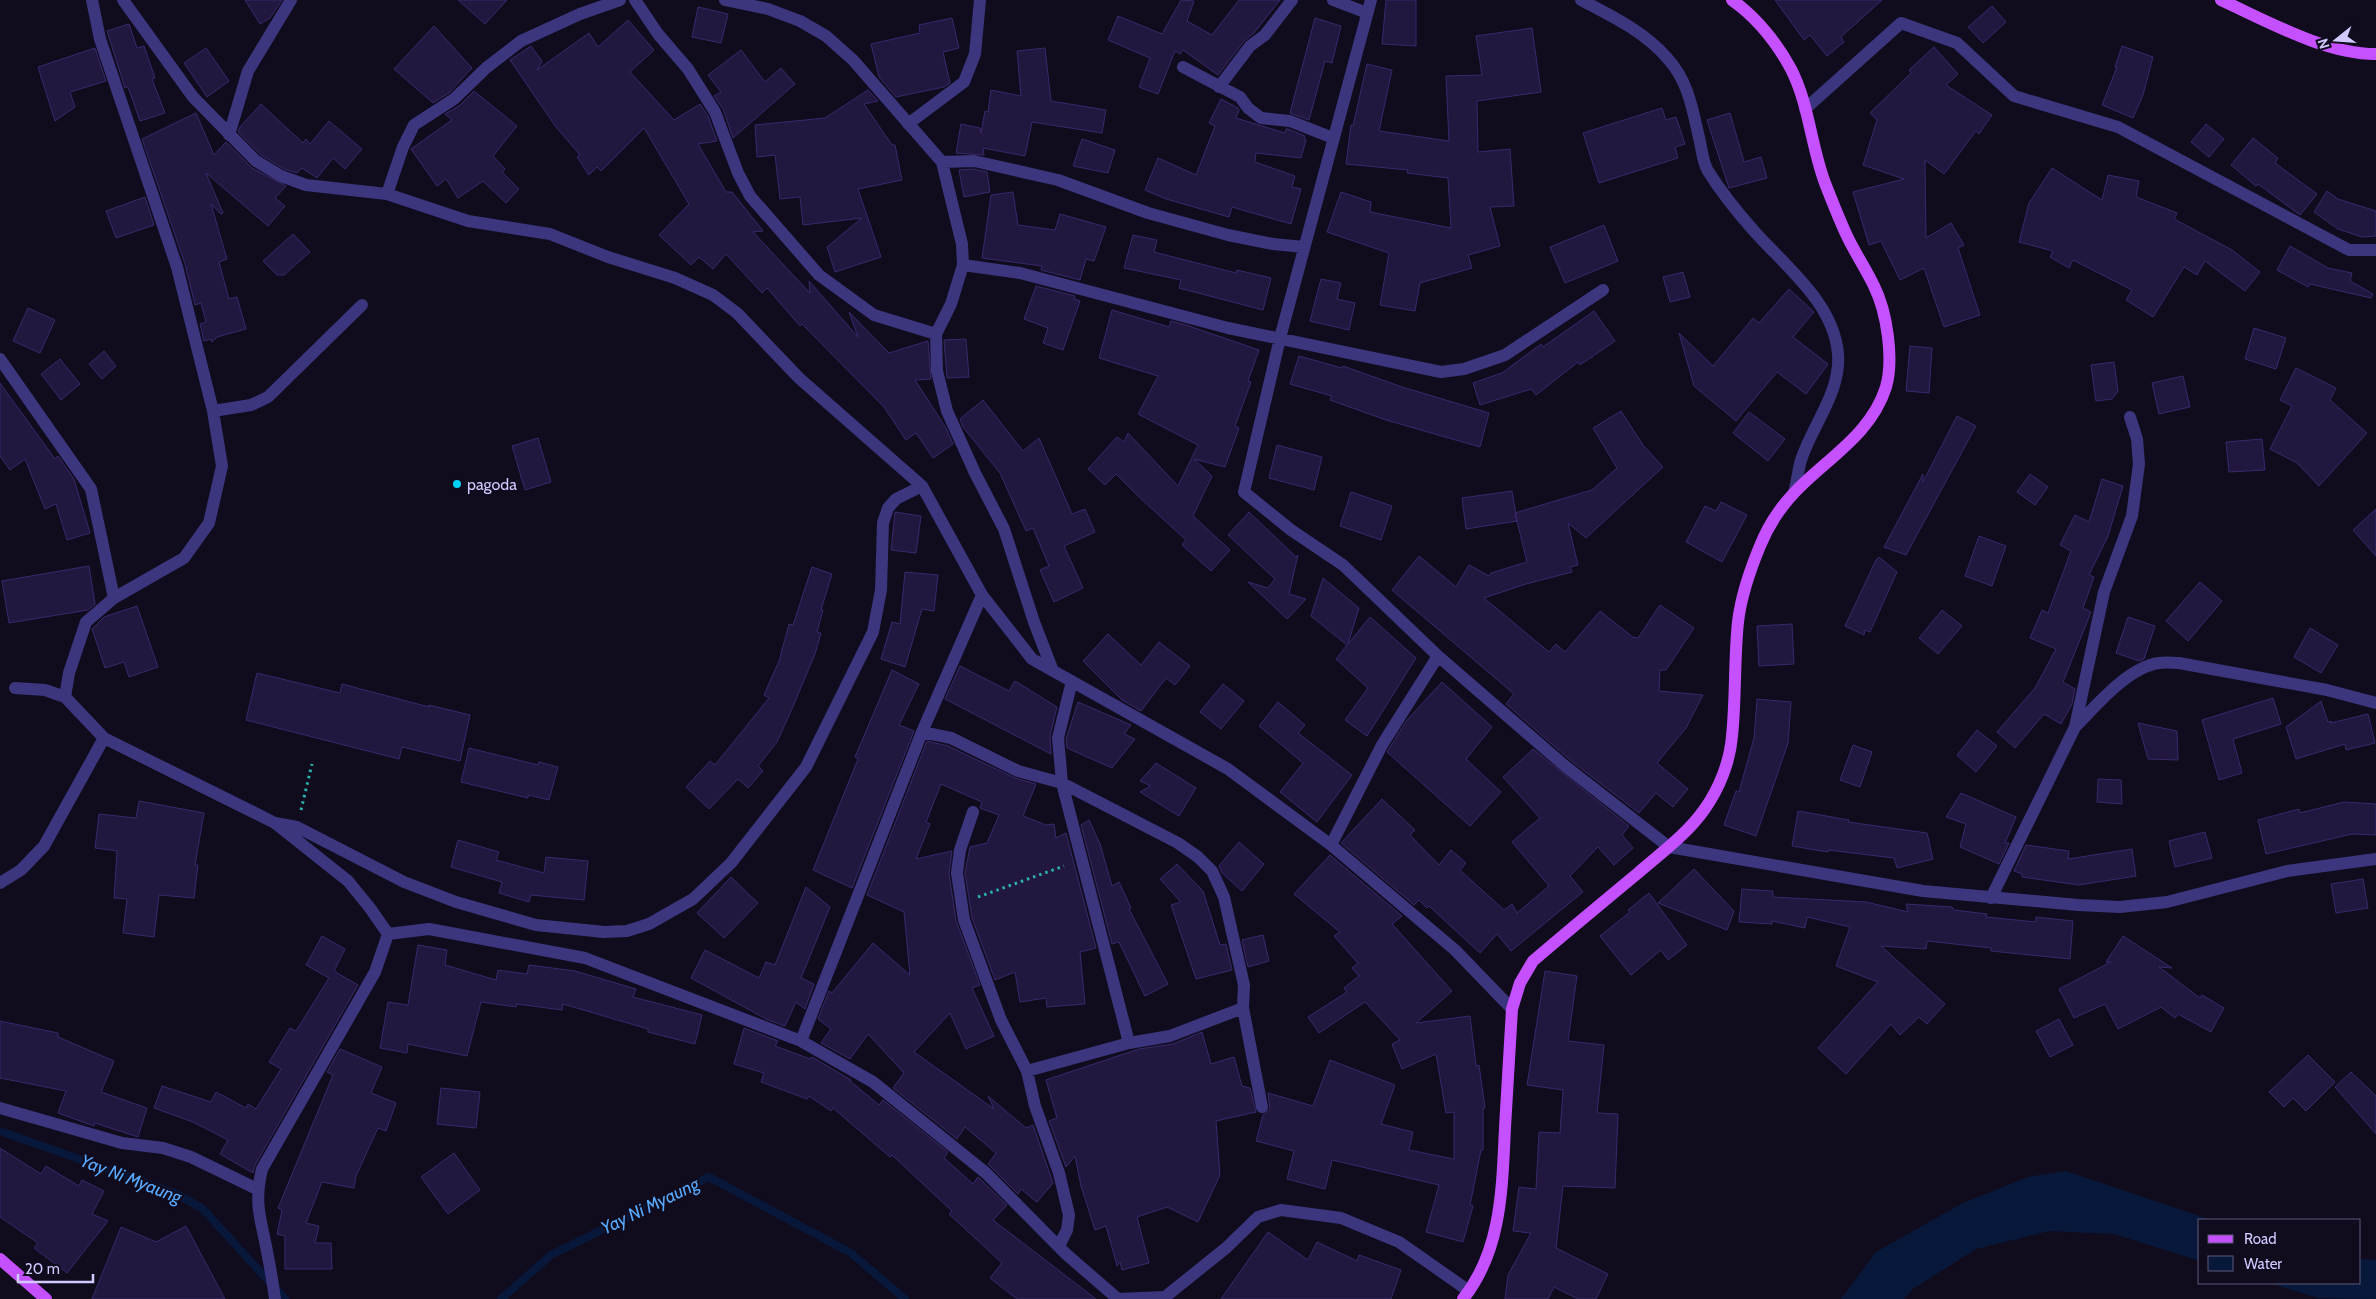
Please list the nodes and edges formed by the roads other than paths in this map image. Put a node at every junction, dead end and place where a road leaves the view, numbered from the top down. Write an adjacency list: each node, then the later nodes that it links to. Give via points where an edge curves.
1 (92, 0): 32 (street, via 100,39 177,267)
2 (123, 0): 20 (street, via 193,97)
3 (291, 0): 20 (street, via 248,71)
4 (620, 0): 23 (street, via 521,41 454,99 414,125)
5 (635, 0): 29 (street, via 688,69 715,112 750,196 819,275 874,315)
6 (725, 0): 19 (street, via 768,9 800,21 826,36 853,60)
7 (980, 0): 19 (street, via 975,54 964,82)
8 (1292, 0): 17 (street)
9 (1334, 0): 14 (street)
10 (1371, 0): 14 (street)
11 (1581, 0): 35 (street, via 1647,38 1669,59 1684,80 1707,170 1752,229 1816,298 1828,320 1835,338 1838,371 1835,386 1801,460)
12 (1732, 0): 18 (main road, via 1744,8 1775,44 1792,70)
13 (2221, 0): 15 (main road, via 2332,47)
14 (1367, 14): 21 (street)
15 (2376, 54)
16 (1183, 67): 17 (street)
17 (1219, 86): 21 (street, via 1240,97 1261,118 1290,121)
18 (1806, 109): 25 (street, via 1901,23 1957,43 2014,96 2118,127 2349,250); 35 (main road, via 1824,181 1848,238 1876,288 1889,352 1886,385 1876,409 1842,451)
19 (908, 124): 22 (street)
20 (229, 135): 23 (street, via 256,161 281,176 306,185)
21 (1333, 138): 24 (street)
22 (942, 162): 24 (street, via 974,161 1058,180 1148,213 1228,235); 26 (street, via 962,244)
23 (387, 194): 34 (street, via 468,221 550,234 675,278 713,295 737,312 799,378)
24 (1304, 247): 30 (street)
25 (2376, 250)
26 (963, 265): 29 (street); 30 (street, via 1020,273 1228,328)
27 (1603, 290): 30 (street, via 1504,355 1441,372)
28 (362, 306): 32 (street, via 268,397 251,405)
29 (936, 334): 39 (street, via 937,371 947,410 1004,529)
30 (1280, 338): 38 (street, via 1244,492 1290,530 1343,565)
31 (0, 359): 37 (street, via 91,489)
32 (213, 411): 37 (street, via 222,466 209,522 184,558)
33 (2130, 417): 44 (street, via 2137,439 2139,464 2132,516 2104,592)
34 (922, 486): 36 (street); 49 (street, via 896,499 888,508 883,523 882,590 873,632 806,767 730,862 693,899 650,924 627,931 604,932 536,925 456,902 404,882 297,828)
35 (1794, 493): 51 (main road, via 1772,520 1746,584 1738,622 1728,761 1704,811)
36 (982, 595): 39 (street, via 1032,659); 45 (street)
37 (114, 598): 42 (street, via 86,622 69,673)
38 (1438, 656): 50 (street, via 1382,745); 51 (street, via 1566,766)
39 (1053, 671): 40 (street)
40 (1072, 681): 47 (street, via 1058,738); 50 (street, via 1228,769)
41 (15, 688): 42 (street, via 45,690)
42 (65, 697): 46 (street)
43 (2376, 703): 44 (street, via 2327,690 2179,663 2158,663 2120,683)
44 (2075, 727): 54 (street)
45 (922, 732): 47 (street, via 951,738 1018,771); 58 (street)
46 (104, 738): 49 (street); 53 (street, via 44,846 21,870)
47 (1062, 783): 56 (street, via 1178,843 1212,872 1224,897 1244,985); 59 (street)
48 (973, 812): 60 (street, via 960,850 957,874 964,920 1001,1020)
49 (275, 823): 55 (street, via 348,881)
50 (1331, 845): 57 (street, via 1455,950)
51 (1669, 847): 54 (street, via 1923,891); 57 (main road, via 1533,961 1520,982)
52 (2376, 859): 54 (street, via 2288,871 2158,903 2078,906)
53 (0, 883)
54 (1991, 898)
55 (388, 934): 58 (street, via 429,929 585,958); 63 (street, via 375,972 262,1169)
56 (1242, 1008): 59 (street, via 1170,1036); 61 (street)
57 (1512, 1009): 66 (main road, via 1501,1200 1496,1232 1486,1263)
58 (801, 1041): 64 (street, via 873,1082 986,1174)
59 (1129, 1043): 60 (street)
60 (1027, 1071): 64 (street, via 1069,1215 1067,1230)
61 (1262, 1107)
62 (0, 1108): 63 (street, via 122,1143 163,1148 191,1157)
63 (257, 1189): 68 (street, via 258,1213)
64 (1059, 1246): 66 (street, via 1118,1299 1165,1297 1226,1248 1258,1217 1281,1210 1341,1218 1399,1242)
65 (0, 1259): 67 (main road)
66 (1466, 1295)
67 (46, 1299)
68 (275, 1299)

